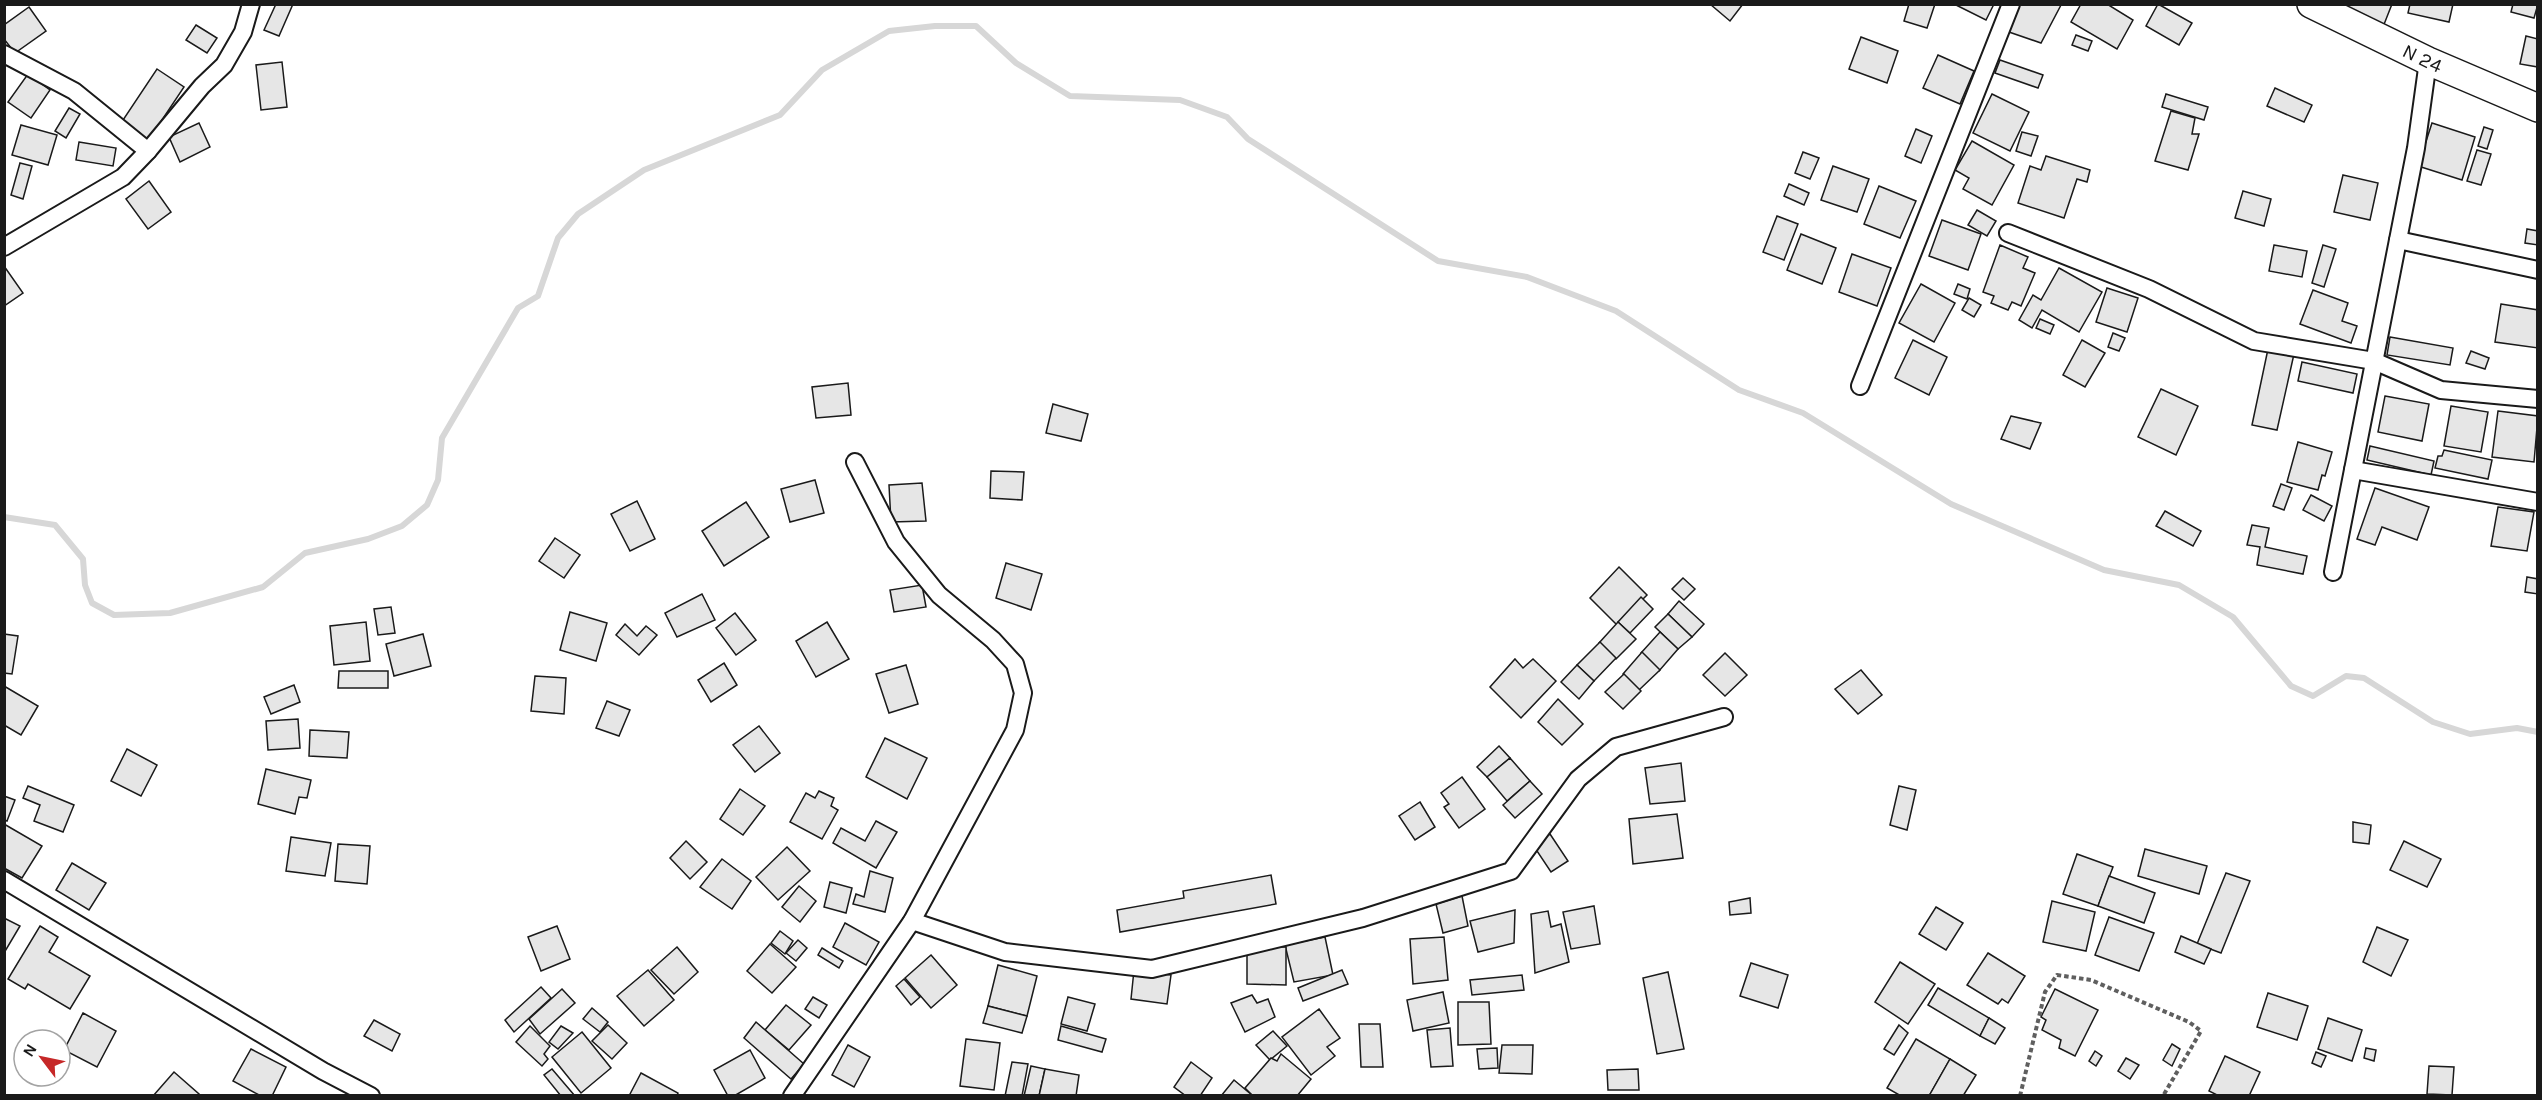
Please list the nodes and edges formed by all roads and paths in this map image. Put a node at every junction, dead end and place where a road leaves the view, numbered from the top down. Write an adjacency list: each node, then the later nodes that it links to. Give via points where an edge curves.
1 (251, 4): 7 (street, via 243,32 224,65 201,86)
2 (2011, 4): 13 (street)
3 (2311, 4): 5 (main road, N 24)
4 (4, 54): 7 (street, via 74,91)
5 (2428, 62): 6 (main road, N 24); 9 (street)
6 (2538, 108)
7 (148, 151): 10 (street, via 123,177)
8 (2008, 233): 12 (street, via 2149,289 2254,341)
9 (2398, 240): 11 (street); 12 (street)
10 (4, 247)
11 (2538, 270)
12 (2374, 361): 14 (street, via 2441,390); 16 (street)
13 (1860, 386)
14 (2538, 399)
15 (855, 462): 21 (street, via 896,542 939,595 1015,664 1023,693 1016,730)
16 (2353, 470): 17 (street); 18 (street)
17 (2538, 502)
18 (2334, 572)
19 (1724, 717): 21 (street, via 1616,747 1578,779 1511,870 1363,918 1152,969 1005,952)
20 (4, 880): 22 (street)
21 (912, 921): 23 (street)
22 (365, 1095)
23 (792, 1095)
24 (2020, 1095): 25 (path, via 2045,992 2057,975 2091,980 2189,1022 2201,1031)
25 (2163, 1095)

